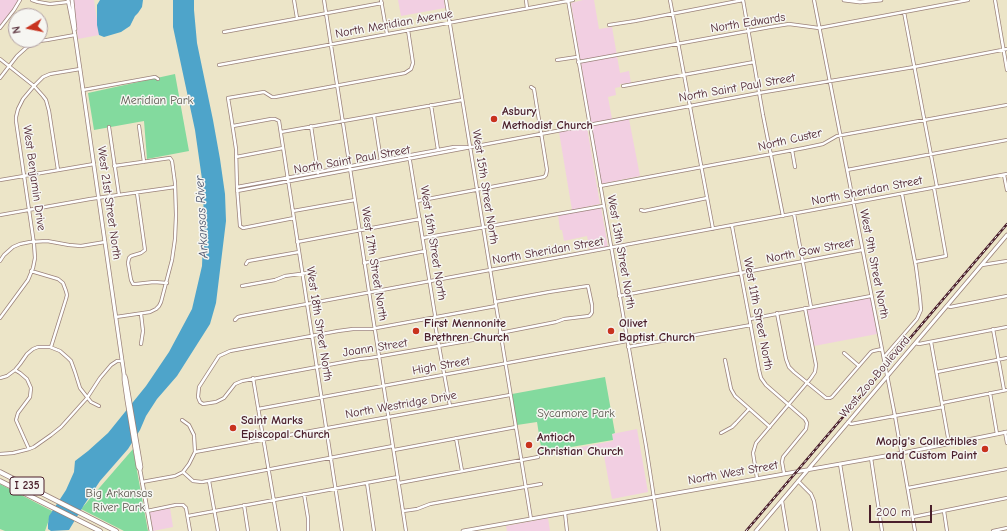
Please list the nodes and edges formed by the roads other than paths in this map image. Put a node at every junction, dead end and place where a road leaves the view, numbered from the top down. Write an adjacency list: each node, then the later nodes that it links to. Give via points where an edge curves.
1 (20, 0): 25 (street)
2 (32, 0): 16 (street, via 47,4)
3 (294, 0): 22 (street)
4 (324, 0): 20 (street, West 17th Street North)
5 (446, 0): 23 (street, West 15th Street North)
6 (526, 0): 18 (street)
7 (568, 0): 8 (street, North Meridian Avenue); 18 (street, North Meridian Avenue); 36 (street, West 13th Street North)
8 (573, 0)
9 (670, 0): 21 (street)
10 (743, 0): 21 (street); 28 (street)
11 (814, 0): 26 (street, West 9th Street North)
12 (844, 0): 13 (main road)
13 (881, 0)
14 (968, 0): 19 (street, North Edwards)
15 (994, 0): 34 (street)
16 (69, 1): 31 (main road, West 21st Street North)
17 (382, 1): 20 (street); 30 (street)
18 (527, 8): 23 (street, North Meridian Avenue)
19 (904, 12): 26 (street, North Edwards); 43 (street)
20 (326, 13): 22 (street); 32 (street, West 17th Street North)
21 (673, 14): 24 (street); 33 (street)
22 (297, 18): 29 (street)
23 (449, 23): 27 (street, North Meridian Avenue); 56 (street, West 15th Street North)
24 (609, 25)
25 (0, 28)
26 (819, 28): 28 (street, North Edwards, via 789,24); 49 (street, West 9th Street North)
27 (408, 30): 30 (street, North Meridian Avenue); 51 (street, via 413,63 408,72)
28 (749, 31): 33 (street, North Edwards); 40 (street)
29 (224, 32)
30 (387, 34): 32 (street, North Meridian Avenue)
31 (75, 35): 42 (street, via 33,44); 44 (main road, West 21st Street North)
32 (331, 44): 41 (street, North Meridian Avenue); 51 (street, West 17th Street North)
33 (678, 44): 39 (street, North Edwards); 46 (street)
34 (1003, 49): 35 (street, North Saint Paul Street); 43 (street, North Saint Paul Street); 45 (street)
35 (1007, 49)
36 (577, 57): 38 (street); 39 (street, West 13th Street North)
37 (0, 59): 42 (street)
38 (557, 60)
39 (578, 62): 63 (street, West 13th Street North)
40 (754, 62): 46 (street); 55 (street)
41 (219, 65)
42 (9, 66): 47 (street); 50 (street)
43 (914, 67): 49 (street, North Saint Paul Street); 62 (street)
44 (80, 69): 50 (street, West Benjamin Drive, via 46,75); 54 (main road, West 21st Street North)
45 (1007, 70)
46 (684, 75): 52 (street); 59 (street)
47 (0, 78)
48 (158, 79): 54 (street, via 155,77)
49 (830, 81): 55 (street, North Saint Paul Street); 70 (street, West 9th Street North)
50 (34, 86): 87 (street, via 49,108); 91 (street, West Benjamin Drive, via 19,105 16,117)
51 (337, 86): 61 (street, West 17th Street North); 65 (street, via 275,97 264,92 228,98)
52 (623, 86)
53 (531, 87): 69 (street, via 534,89)
54 (83, 90): 82 (main road, West 21st Street North)
55 (759, 93): 59 (street, North Saint Paul Street); 76 (street)
56 (462, 100): 57 (street); 72 (street, West 15th Street North)
57 (430, 105): 60 (street); 75 (street)
58 (1007, 105): 62 (street, North Custer)
59 (690, 106): 63 (street, North Saint Paul Street); 84 (street)
60 (374, 116): 61 (street); 81 (street)
61 (342, 121): 66 (street); 86 (street, West 17th Street North)
62 (924, 121): 70 (street, North Custer); 77 (street)
63 (589, 125): 69 (street, North Saint Paul Street); 95 (street, West 13th Street North)
64 (139, 126): 80 (street)
65 (233, 126): 68 (street, West 18th Street North, via 277,119); 78 (street)
66 (311, 126): 68 (street); 89 (street)
67 (109, 127): 83 (street)
68 (281, 132): 73 (street, West 18th Street North)
69 (541, 134): 72 (street, North Saint Paul Street); 98 (street, via 547,173 544,177)
70 (840, 136): 74 (street, North Custer, via 823,144); 88 (street, West 9th Street North)
71 (1007, 140): 77 (street)
72 (469, 147): 75 (street, North Saint Paul Street); 98 (street, West 15th Street North)
73 (283, 148): 78 (street); 92 (street, West 18th Street North)
74 (792, 150): 76 (street, North Custer); 85 (street)
75 (438, 151): 79 (street, North Saint Paul Street)
76 (770, 154): 84 (street, North Custer); 115 (street)
77 (931, 154): 88 (street); 97 (street)
78 (236, 156): 94 (street)
79 (409, 157): 81 (street, North Saint Paul Street); 107 (street, West 16th Street North)
80 (144, 162): 83 (street); 96 (street, via 170,158)
81 (381, 162): 86 (street, North Saint Paul Street)
82 (94, 164): 87 (street); 104 (main road, West 21st Street North)
83 (114, 166): 103 (street)
84 (701, 167): 95 (street, North Custer); 105 (street)
85 (795, 167)
86 (350, 168): 89 (street, North Saint Paul Street); 106 (street, West 17th Street North)
87 (58, 170): 91 (street)
88 (847, 170): 108 (street, West 9th Street North)
89 (318, 173): 92 (street, North Saint Paul Street)
90 (1006, 175): 97 (street, North Sheridan Street); 99 (street)
91 (24, 176): 93 (street); 110 (street, West Benjamin Drive)
92 (288, 179): 94 (street, North Saint Paul Street); 100 (street, North Saint Paul Street); 112 (street, West 18th Street North)
93 (0, 180)
94 (237, 186): 100 (street)
95 (600, 186): 109 (street, West 13th Street North)
96 (175, 187): 101 (street); 144 (street, via 175,239)
97 (936, 188): 102 (street, North Sheridan Street); 135 (street, via 946,256)
98 (477, 190): 107 (street); 119 (street, West 15th Street North)
99 (1007, 190)
100 (237, 191): 116 (street, via 241,227)
101 (137, 193): 103 (street); 144 (street, via 144,250 129,258 131,280 133,284)
102 (902, 194): 108 (street, North Sheridan Street); 135 (street)
103 (119, 195): 104 (street)
104 (99, 198): 110 (street); 125 (main road, West 21st Street North)
105 (707, 198): 111 (street); 120 (street)
106 (355, 200): 112 (street); 121 (street, West 17th Street North)
107 (417, 201): 117 (street, West 16th Street North)
108 (853, 203): 113 (street, North Sheridan Street); 128 (street, West 9th Street North)
109 (603, 206): 119 (street); 127 (street, West 13th Street North)
110 (29, 210): 114 (street); 124 (street, West Benjamin Drive)
111 (641, 210)
112 (293, 211): 116 (street, West 18th Street North)
113 (794, 214): 115 (street, North Sheridan Street); 134 (street)
114 (0, 215)
115 (783, 216): 118 (street, North Sheridan Street)
116 (294, 218): 126 (street, West 18th Street North)
117 (420, 219): 121 (street); 123 (street, West 16th Street North)
118 (732, 226): 120 (street, North Sheridan Street); 142 (street, West 11th Street North)
119 (483, 228): 123 (street); 138 (street, West 15th Street North)
120 (713, 229): 127 (street, North Sheridan Street)
121 (359, 230): 126 (street); 133 (street, West 17th Street North)
122 (1007, 235): 137 (main road, West Zoo Boulevard)
123 (423, 238): 129 (street, West 16th Street North)
124 (34, 242): 125 (street, via 47,241 81,246); 131 (street, via 20,244 8,251); 139 (street, West Benjamin Drive)
125 (105, 242): 158 (main road, West 21st Street North)
126 (298, 242): 130 (street, West 18th Street North)
127 (611, 248): 138 (street, North Sheridan Street); 147 (street, West 13th Street North)
128 (862, 250): 134 (street, North Gow Street); 148 (street, West 9th Street North)
129 (425, 251): 133 (street); 143 (street, West 16th Street North)
130 (299, 252): 136 (street, via 248,261); 141 (street, West 18th Street North)
131 (0, 260)
132 (1007, 261): 137 (street)
133 (364, 262): 146 (street, West 17th Street North)
134 (803, 262): 142 (street, North Gow Street); 154 (street)
135 (914, 262): 179 (street, via 921,305 919,315)
136 (246, 264)
137 (982, 265): 153 (main road, West Zoo Boulevard)
138 (490, 270): 143 (street, North Sheridan Street); 150 (street, West 15th Street North)
139 (31, 271): 159 (street, West Benjamin Drive, via 24,287); 174 (street, via 58,279 66,291 66,299)
140 (315, 272): 141 (street)
141 (302, 273): 145 (street); 151 (street, West 18th Street North)
142 (741, 273): 147 (street, North Gow Street); 161 (street, West 11th Street North)
143 (430, 282): 146 (street, North Sheridan Street); 160 (street, West 16th Street North)
144 (167, 283): 157 (street, via 159,306 153,311)
145 (242, 286)
146 (369, 293): 151 (street, North Sheridan Street); 165 (street, West 17th Street North)
147 (619, 296): 169 (street, West 13th Street North)
148 (871, 296): 154 (street); 176 (street, West 9th Street North)
149 (1007, 296): 153 (street)
150 (495, 302): 152 (street, West 15th Street North); 167 (street, Joann Street, via 588,286 591,314)
151 (307, 304): 162 (street, North Sheridan Street, via 238,317); 168 (street, West 18th Street North)
152 (496, 306): 160 (street); 167 (street, West 15th Street North)
153 (948, 306): 170 (main road, West Zoo Boulevard)
154 (811, 307): 155 (street)
155 (805, 308): 156 (street); 193 (street, via 816,365 815,372)
156 (777, 313): 161 (street); 193 (street, via 788,364)
157 (141, 314): 158 (street); 172 (street)
158 (116, 317): 183 (main road, West 21st Street North)
159 (0, 318)
160 (434, 318): 165 (street); 173 (street, West 16th Street North)
161 (750, 318): 163 (street, West 11th Street North)
162 (235, 320)
163 (751, 325): 175 (street); 201 (street, West 11th Street North, via 761,378)
164 (1007, 327): 166 (street)
165 (375, 328): 168 (street); 178 (street, West 17th Street North)
166 (993, 329): 171 (street); 182 (street)
167 (501, 334): 173 (street, Joann Street); 184 (street, West 15th Street North)
168 (312, 336): 185 (street, West 18th Street North); 192 (street, Joann Street, via 222,354 199,387 198,400 203,404 216,402 224,398 235,384)
169 (627, 341): 175 (street, West 13th Street North); 184 (street, High Street)
170 (916, 342): 171 (street); 190 (main road, West Zoo Boulevard)
171 (931, 342): 188 (street)
172 (141, 344)
173 (439, 346): 178 (street, Joann Street); 189 (street, West 16th Street North)
174 (51, 347): 187 (street, via 33,349); 199 (street, via 71,361 80,388)
175 (628, 347): 251 (street, West 13th Street North)
176 (882, 348): 179 (street, West 9th Street North); 186 (street, via 871,352)
177 (844, 353): 186 (street)
178 (379, 357): 185 (street, Joann Street); 194 (street, West 17th Street North)
179 (883, 357): 190 (street, West 9th Street North)
180 (1007, 358): 182 (street)
181 (725, 360): 206 (street, via 733,393)
182 (998, 360): 188 (street); 195 (street)
183 (122, 361): 199 (street, via 111,365); 243 (main road, West 21st Street North)
184 (505, 364): 189 (street, High Street); 197 (street, West 15th Street North)
185 (317, 366): 192 (street, Joann Street); 198 (street, West 18th Street North)
186 (859, 366): 193 (street, via 830,398 824,397)
187 (15, 370): 191 (street); 222 (street, via 27,379 31,388 30,397 16,420)
188 (937, 372): 200 (street)
189 (444, 375): 194 (street, High Street); 203 (street, West 16th Street North)
190 (887, 376): 207 (street, West 9th Street North); 210 (main road, West Zoo Boulevard)
191 (0, 378)
192 (253, 378): 205 (street)
193 (807, 383): 201 (street)
194 (384, 386): 198 (street, High Street); 208 (street, West 17th Street North)
195 (1005, 390): 196 (street)
196 (990, 393): 200 (street); 216 (street)
197 (510, 395): 203 (street, North Westridge Drive); 211 (street, West 15th Street North)
198 (322, 397): 205 (street, High Street); 213 (street, West 18th Street North)
199 (87, 398): 202 (street); 222 (street, via 61,427)
200 (942, 402): 204 (street)
201 (788, 405): 212 (street); 237 (street, West 11th Street North, via 805,419 807,424 806,429 783,457)
202 (99, 406)
203 (450, 406): 208 (street, North Westridge Drive)
204 (943, 407): 207 (street); 219 (street)
205 (258, 409): 218 (street)
206 (749, 409): 212 (street); 215 (street, via 736,423)
207 (895, 416): 210 (street, via 851,424); 224 (street, West 9th Street North)
208 (388, 417): 213 (street, North Westridge Drive); 221 (street, West 17th Street North)
209 (182, 420): 223 (street, via 189,425 194,435)
210 (848, 422): 231 (main road, West Zoo Boulevard)
211 (516, 427): 217 (street); 229 (street, West 15th Street North)
212 (770, 427): 239 (street, via 753,450)
213 (326, 428): 218 (street, North Westridge Drive); 227 (street, West 18th Street North)
214 (1006, 432): 216 (main road, North West Street); 220 (street)
215 (721, 433)
216 (998, 434): 219 (main road, North West Street)
217 (456, 438): 221 (street); 234 (street)
218 (264, 440): 223 (street, North Westridge Drive); 233 (street)
219 (949, 443): 224 (main road, North West Street)
220 (1007, 443)
221 (393, 448): 227 (street); 238 (street, West 17th Street North)
222 (29, 449): 225 (street)
223 (195, 452): 236 (street)
224 (902, 453): 228 (main road, North West Street); 249 (street, West 9th Street North)
225 (0, 454)
226 (538, 457): 229 (street)
227 (331, 458): 233 (street); 248 (street, West 18th Street North)
228 (871, 458): 230 (main road, North West Street); 284 (street)
229 (521, 460): 234 (street); 247 (street, West 15th Street North)
230 (840, 464): 231 (main road, North West Street); 283 (street)
231 (809, 469): 237 (main road, North West Street); 242 (main road, West Zoo Boulevard)
232 (1007, 469): 249 (street)
233 (268, 470): 241 (street); 253 (street)
234 (462, 471): 245 (street)
235 (0, 472): 267 (highway, I 235)
236 (183, 472): 241 (street, via 197,482); 243 (street)
237 (784, 474): 239 (main road, North West Street)
238 (398, 477): 244 (street); 245 (street, West 17th Street North)
239 (757, 478): 251 (main road, North West Street)
240 (0, 481): 266 (highway, I 235)
241 (210, 481): 257 (street)
242 (798, 481): 254 (main road, West Zoo Boulevard); 282 (street, via 814,501)
243 (142, 482): 256 (main road, West 21st Street North)
244 (367, 483): 248 (street); 275 (street)
245 (399, 483): 259 (street, West 17th Street North)
246 (541, 484): 247 (street)
247 (526, 487): 259 (street, via 430,504); 263 (street, West 15th Street North)
248 (336, 488): 250 (street); 274 (street, West 18th Street North)
249 (908, 488): 262 (street, West 9th Street North)
250 (304, 494): 253 (street); 273 (street)
251 (654, 496): 260 (main road, North West Street); 279 (street, West 13th Street North)
252 (1007, 498): 258 (street)
253 (274, 500): 255 (street); 272 (street)
254 (782, 501): 280 (main road, West Zoo Boulevard); 281 (street)
255 (244, 505): 257 (street); 271 (street)
256 (147, 511): 261 (street, via 182,505 185,506); 268 (main road, West 21st Street North)
257 (215, 511): 261 (street); 270 (street)
258 (944, 511): 262 (street); 286 (street)
259 (403, 512): 276 (street, West 17th Street North)
260 (565, 512): 263 (main road, North West Street); 278 (street)
261 (188, 516): 269 (street)
262 (913, 517): 285 (street, West 9th Street North)
263 (531, 519): 265 (main road, North West Street)
264 (1007, 528): 287 (street)
265 (475, 530): 277 (main road, North West Street)
266 (100, 531)
267 (116, 531)
268 (151, 531)
269 (190, 531)
270 (218, 531)
271 (248, 531)
272 (278, 531)
273 (308, 531)
274 (342, 531)
275 (374, 531)
276 (406, 531)
277 (463, 531)
278 (568, 531)
279 (659, 531)
280 (756, 531)
281 (787, 531)
282 (819, 531)
283 (851, 531)
284 (882, 531)
285 (915, 531)
286 (947, 531)
287 (992, 531)

